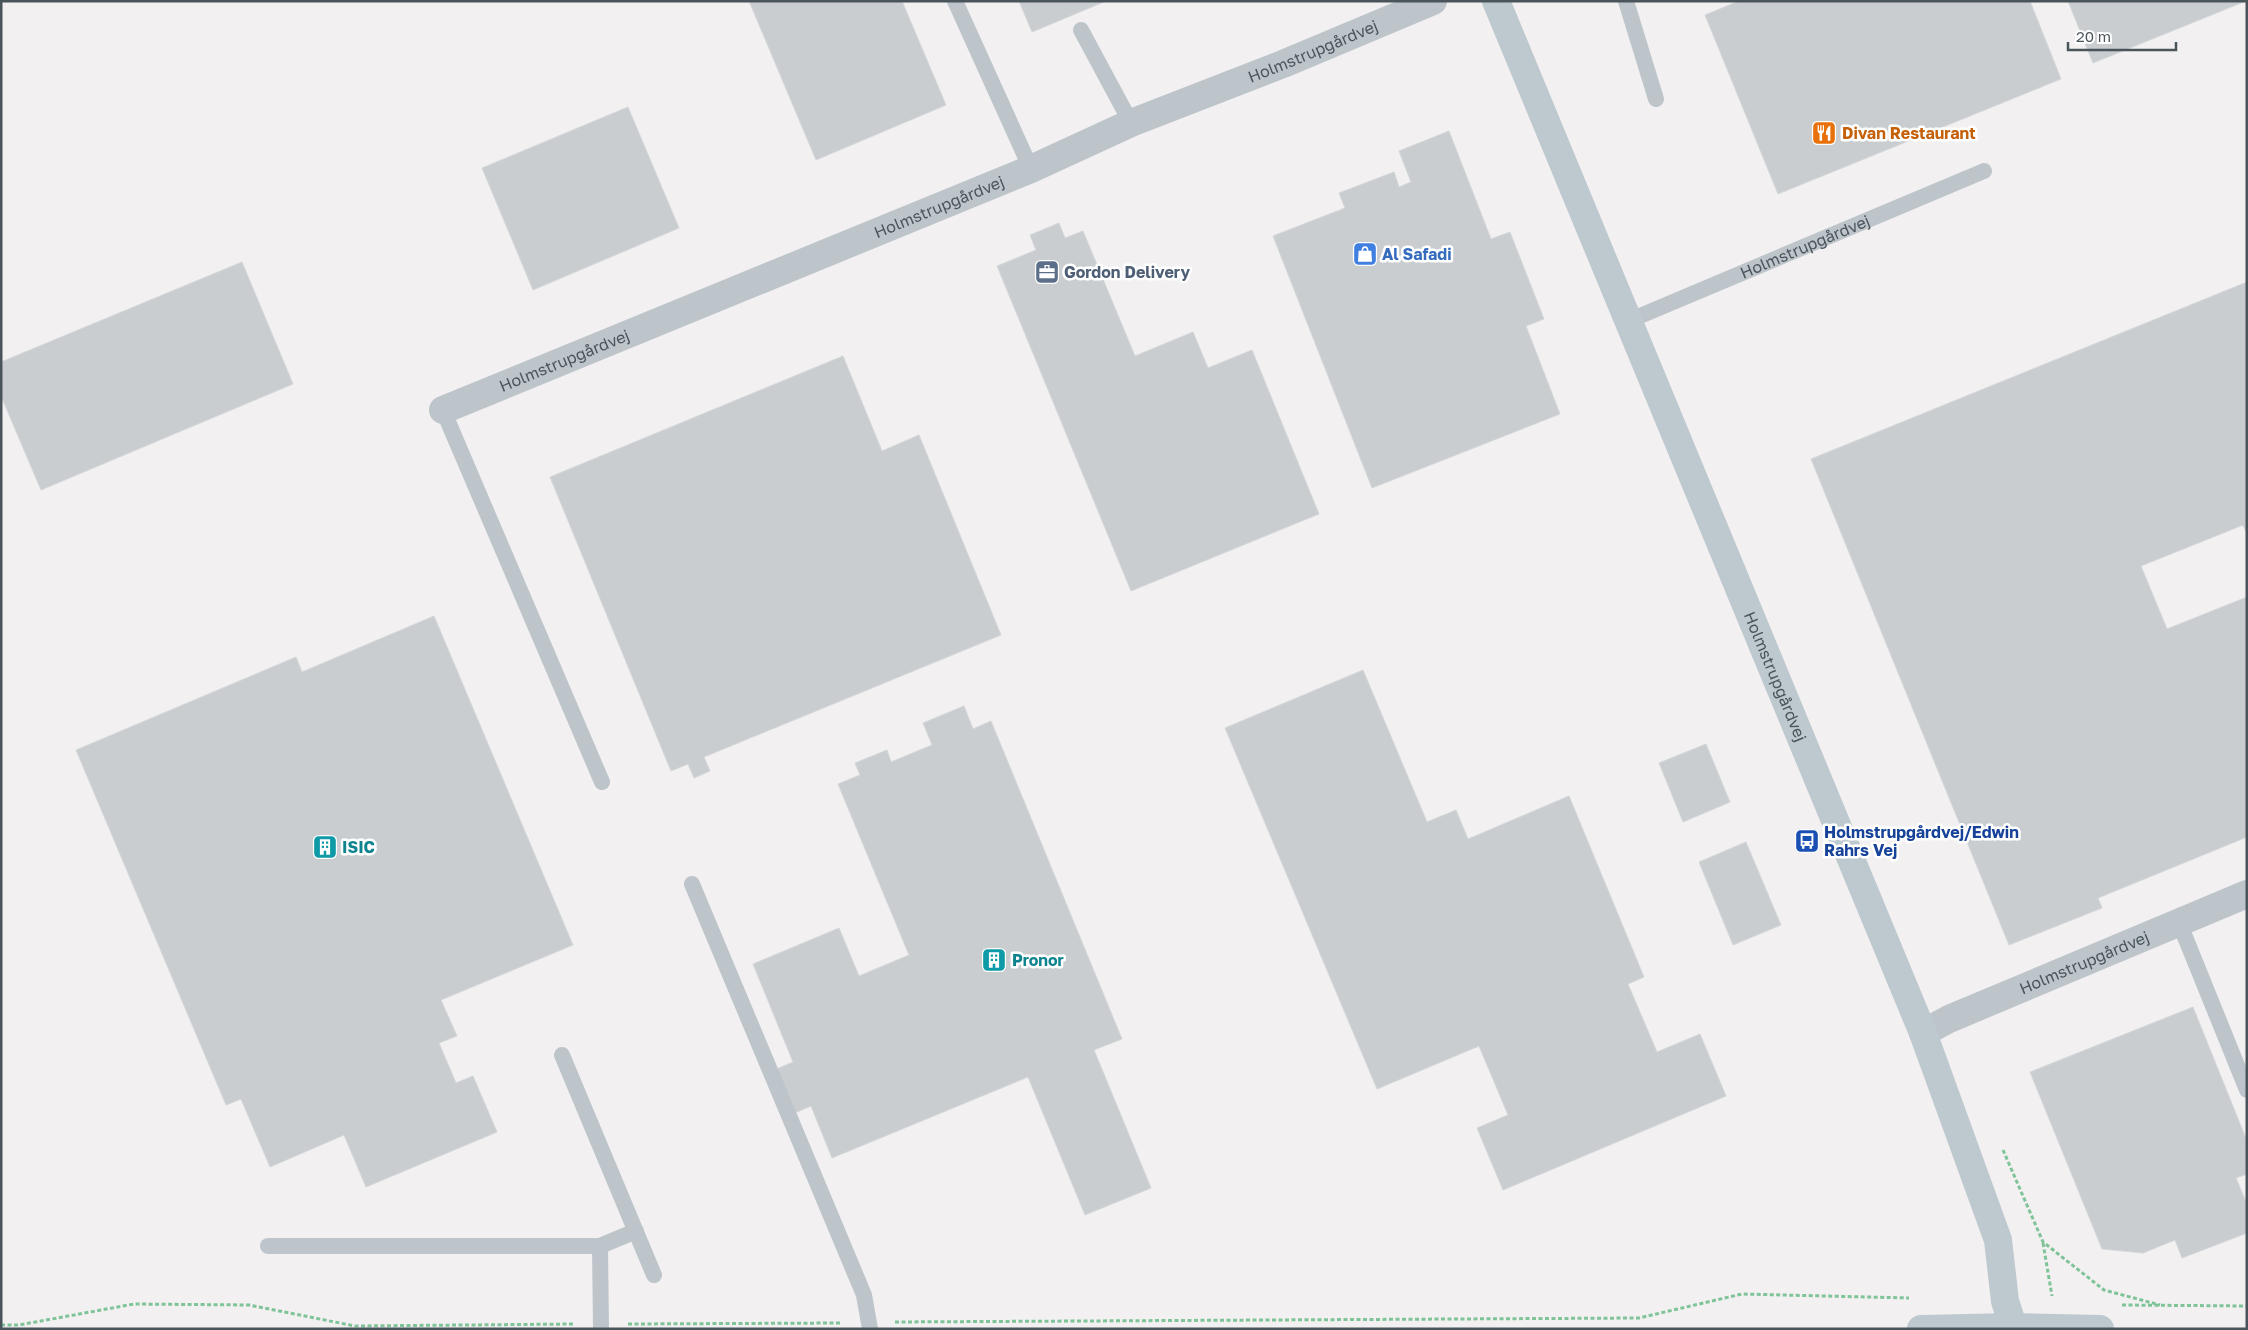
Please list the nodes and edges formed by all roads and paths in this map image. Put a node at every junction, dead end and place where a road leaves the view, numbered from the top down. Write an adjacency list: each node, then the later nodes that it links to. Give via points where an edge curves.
1 (955, 1): 8 (lane)
2 (1433, 1): 7 (street, Holmstrupgårdvej, via 1284,64)
3 (1496, 1): 10 (street, Holmstrupgårdvej)
4 (1626, 1): 6 (lane)
5 (1081, 30): 7 (lane)
6 (1656, 99)
7 (1131, 123): 8 (street, Holmstrupgårdvej)
8 (1030, 169): 11 (street, Holmstrupgårdvej)
9 (1984, 171): 10 (lane, Holmstrupgårdvej)
10 (1628, 320): 16 (street, Holmstrupgårdvej)
11 (443, 410): 12 (lane)
12 (602, 782)
13 (692, 884): 31 (lane, via 864,1295)
14 (2247, 894): 15 (street, Holmstrupgårdvej)
15 (2179, 922): 16 (street, Holmstrupgårdvej, via 1949,1019); 18 (lane)
16 (1923, 1033): 34 (street, Holmstrupgårdvej, via 1998,1240 2005,1301)
17 (562, 1055): 20 (lane)
18 (2247, 1090)
19 (2000, 1144): 21 (path)
20 (636, 1231): 23 (lane); 24 (lane)
21 (2043, 1242): 28 (path, via 2104,1290); 35 (path)
22 (268, 1246): 23 (lane)
23 (600, 1246): 30 (lane)
24 (654, 1275)
25 (1917, 1299): 31 (path, via 1742,1294 1639,1318)
26 (2115, 1304): 28 (path)
27 (2247, 1306): 28 (path)
28 (2168, 1307)
29 (1, 1325): 32 (path, via 19,1325 134,1304 249,1305)
30 (601, 1326): 31 (path); 32 (path)
31 (869, 1326)
32 (354, 1327)
33 (1962, 1328): 34 (street); 36 (street)
34 (2014, 1328): 35 (street)
35 (2057, 1328): 37 (street)
36 (1922, 1329)
37 (2100, 1329)

